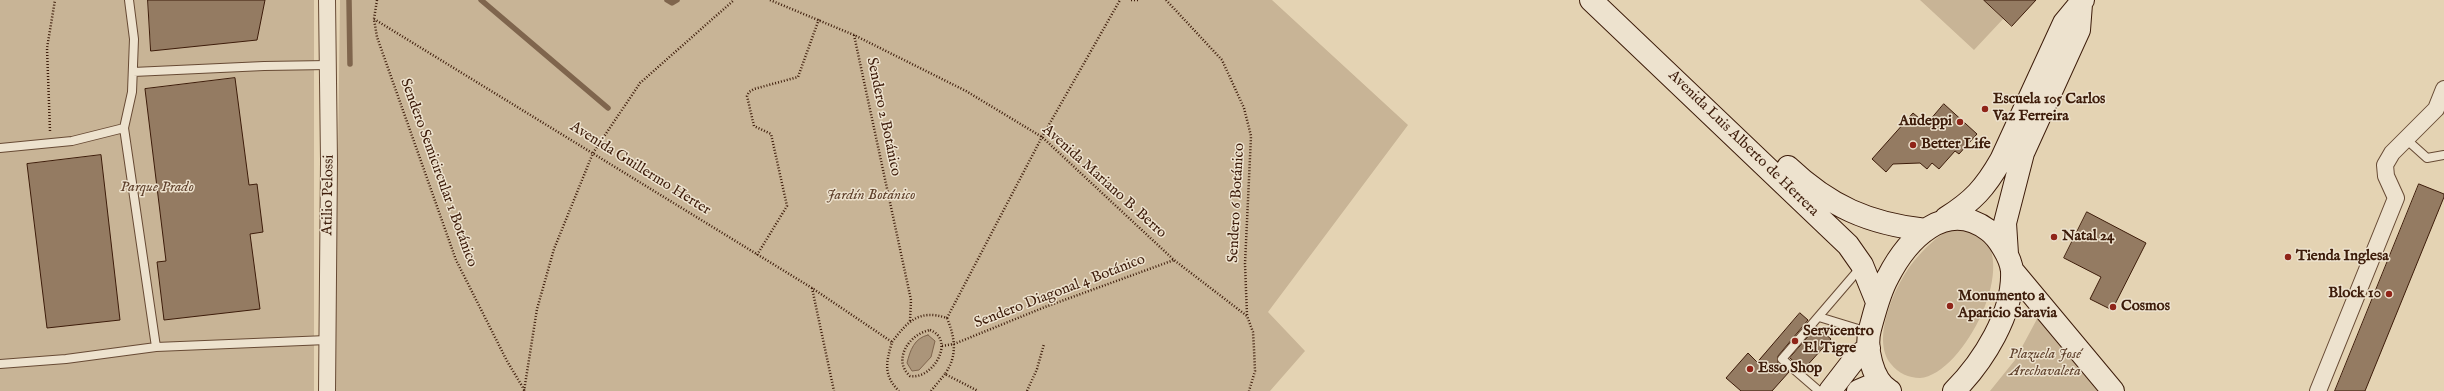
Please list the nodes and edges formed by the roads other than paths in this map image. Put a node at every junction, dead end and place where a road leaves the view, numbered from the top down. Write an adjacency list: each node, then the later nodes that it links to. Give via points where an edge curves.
1 (129, 0): 7 (lane, via 134,39)
2 (327, 0): 6 (street, Atilio Pelossi)
3 (1591, 0): 16 (main road, Avenida Luis Alberto de Herrera, via 1822,219 1848,245)
4 (1612, 0): 14 (main road, Avenida Luis Alberto de Herrera, via 1804,182 1825,198 1844,209 1877,221)
5 (2082, 2): 13 (main road, via 2064,23 1989,181 1976,198); 15 (main road, via 2079,30 2023,153 2005,222)
6 (328, 65): 7 (lane); 19 (street, Atilio Pelossi)
7 (133, 72): 9 (lane, via 132,92)
8 (2444, 89): 10 (street, via 2436,109)
9 (124, 128): 11 (lane, via 72,141); 21 (lane)
10 (2407, 140): 12 (lane, via 2427,158); 30 (street, via 2392,153 2385,165 2386,176 2396,198)
11 (0, 148)
12 (2444, 155)
13 (1946, 218): 14 (main road); 15 (main road, via 1965,218 1981,224 1993,233)
14 (1926, 230): 17 (main road, via 1902,254)
15 (2010, 264): 28 (main road, via 2006,308 1996,332 1980,360); 29 (main road)
16 (1862, 265): 17 (main road, Avenida Luis Alberto de Herrera); 18 (lane)
17 (1877, 302): 20 (main road)
18 (1819, 317): 20 (lane); 25 (lane, via 1782,359)
19 (327, 340): 21 (lane); 24 (street, Atilio Pelossi)
20 (1869, 340): 23 (main road, via 1871,360); 26 (main road)
21 (156, 348): 22 (lane)
22 (0, 364)
23 (1885, 388): 27 (main road)
24 (327, 391)
25 (1819, 391)
26 (1830, 391)
27 (1858, 391)
28 (1954, 391)
29 (2113, 391)
30 (2318, 391)

